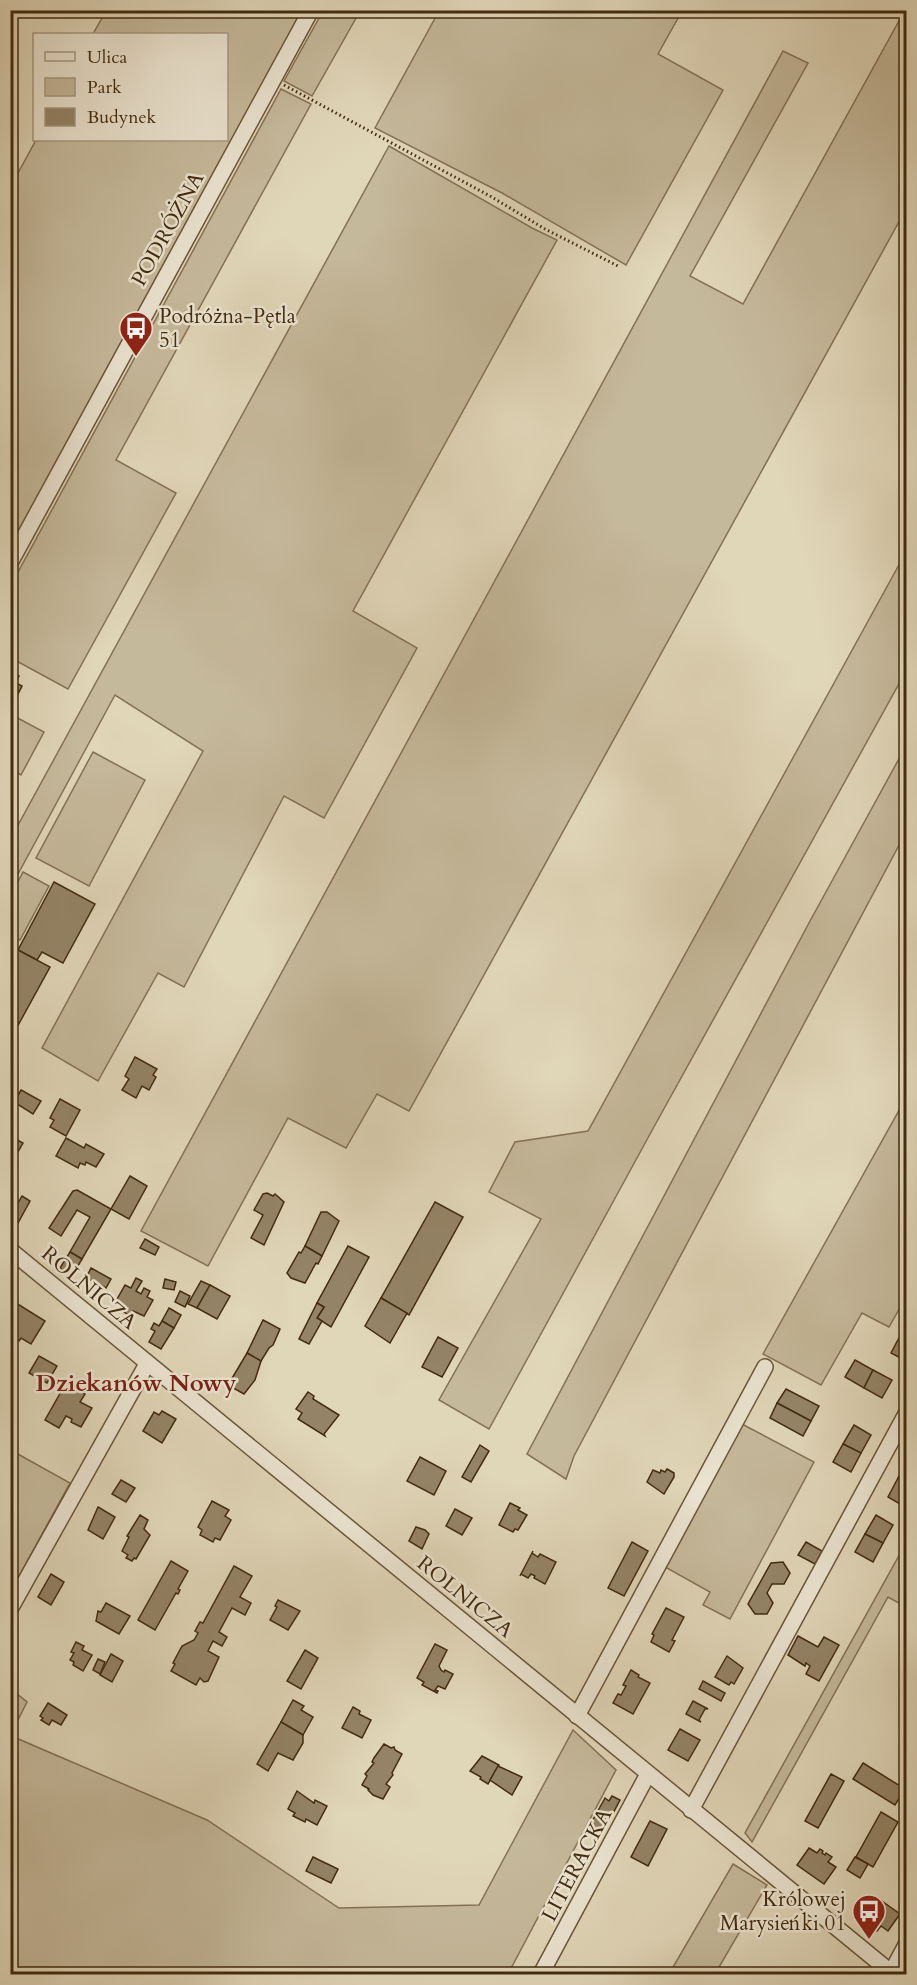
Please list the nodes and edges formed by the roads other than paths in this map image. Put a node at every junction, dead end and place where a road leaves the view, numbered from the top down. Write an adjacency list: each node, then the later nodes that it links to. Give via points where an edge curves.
1 (311, 10): 2 (street, PODRÓŻNA)
2 (10, 562)
3 (10, 1250): 4 (street, ROLNICZA)
4 (147, 1364): 7 (street); 8 (street, ROLNICZA)
5 (765, 1367): 8 (street)
6 (906, 1414): 10 (street)
7 (10, 1609)
8 (577, 1716): 9 (street, ROLNICZA)
9 (648, 1774): 10 (street, ROLNICZA); 12 (street, LITERACKA)
10 (691, 1810): 13 (street, ROLNICZA)
11 (906, 1945): 13 (street)
12 (541, 1974)
13 (892, 1974)

